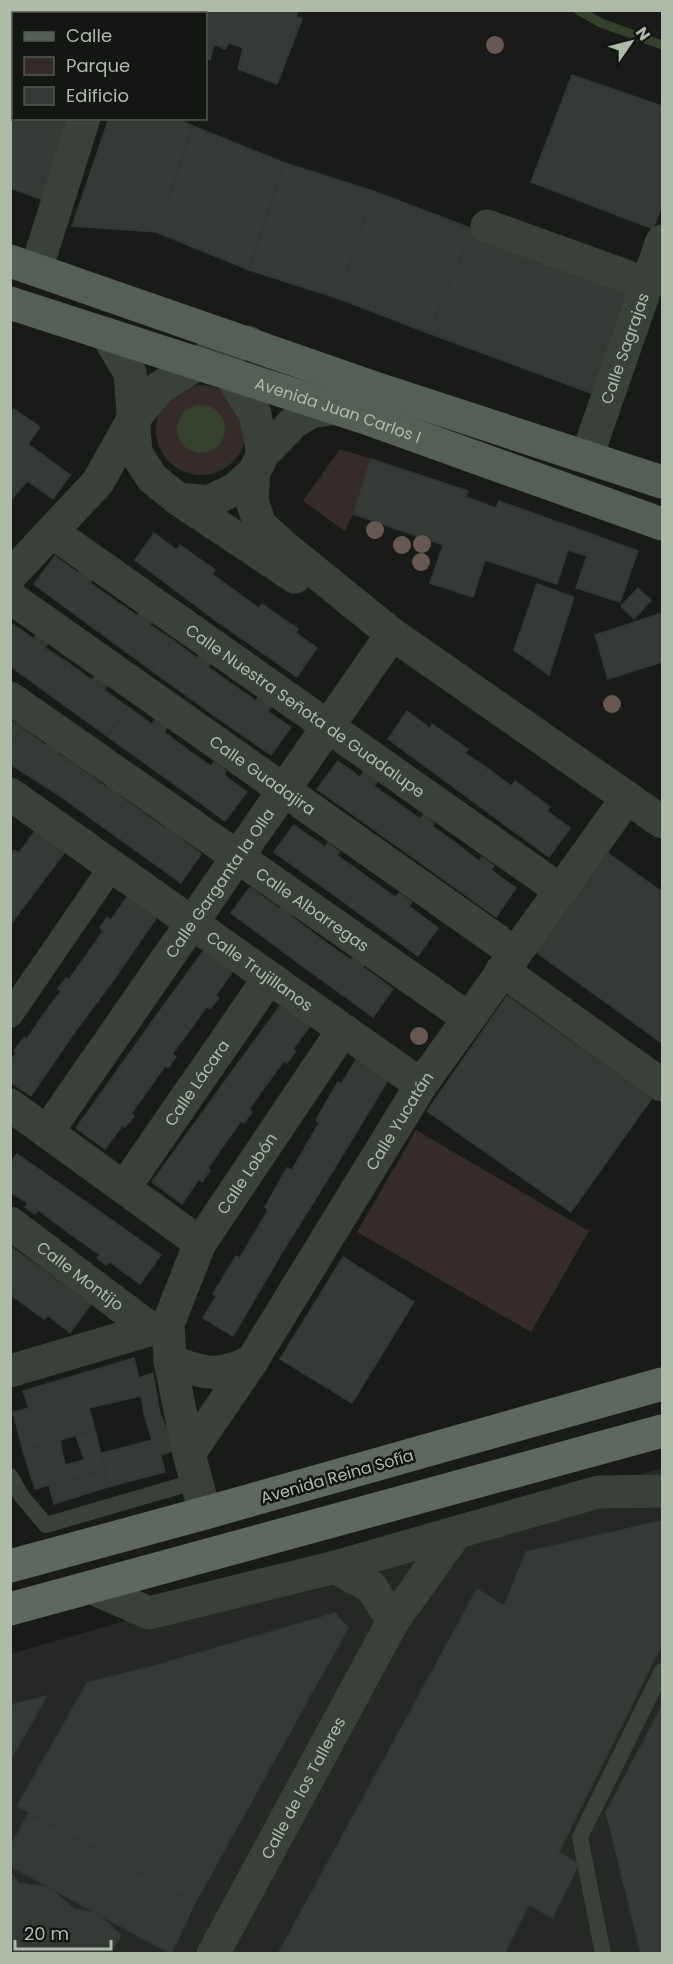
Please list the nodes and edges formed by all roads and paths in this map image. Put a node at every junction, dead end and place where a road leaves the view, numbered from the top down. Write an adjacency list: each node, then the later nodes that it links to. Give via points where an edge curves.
1 (83, 120): 4 (street)
2 (487, 226): 5 (street)
3 (663, 241): 5 (street, Calle Sagrajas)
4 (23, 265): 7 (main road, Avenida Juan Carlos I)
5 (648, 284): 13 (street, Calle Sagrajas)
6 (10, 303): 8 (main road, Avenida Juan Carlos I)
7 (171, 316): 9 (main road, Avenida Juan Carlos I); 10 (street)
8 (107, 334): 10 (main road, Avenida Juan Carlos I); 12 (street, via 130,373)
9 (248, 342): 10 (street); 13 (main road, Avenida Juan Carlos I, via 375,388)
10 (213, 364): 11 (main road, Avenida Juan Carlos I); 12 (street, via 159,388); 14 (street, via 255,414)
11 (337, 408): 14 (street, via 311,412 294,422); 19 (main road, Avenida Juan Carlos I)
12 (132, 421): 15 (street, via 136,453); 16 (street)
13 (587, 456): 17 (main road, Avenida Juan Carlos I)
14 (258, 463): 18 (street, via 235,489 209,502); 23 (street, via 252,501 260,525)
15 (152, 478): 16 (street); 18 (street)
16 (98, 482): 20 (street)
17 (663, 482)
18 (178, 499): 23 (street, via 276,566)
19 (663, 524)
20 (52, 532): 21 (street); 25 (street, Calle Nuestra Señota de Guadalupe)
21 (10, 576)
22 (10, 597): 26 (street, Calle Guadajira)
23 (392, 634): 25 (street, Calle Garganta la Olla); 27 (street)
24 (10, 698): 30 (street, Calle Albarregas)
25 (328, 727): 26 (street, Calle Garganta la Olla); 32 (street, Calle Nuestra Señota de Guadalupe)
26 (284, 790): 30 (street, Calle Garganta la Olla); 34 (street, Calle Guadajira)
27 (627, 798): 29 (street); 32 (street, Calle Yucatán)
28 (15, 806): 31 (street, Calle Trujillanos)
29 (663, 822)
30 (237, 857): 33 (street, Calle Garganta la Olla); 37 (street, Calle Albarregas)
31 (112, 866): 33 (street, Calle Trujillanos); 36 (street)
32 (560, 891): 34 (street, Calle Yucatán)
33 (191, 922): 35 (street, Calle Trujillanos); 42 (street, Calle Garganta la Olla)
34 (509, 962): 37 (street, Calle Yucatán); 40 (street, Calle Guadajira)
35 (269, 978): 38 (street, Calle Trujillanos); 43 (street, Calle Lácara)
36 (10, 1015)
37 (468, 1018): 39 (street, Calle Yucatán)
38 (343, 1030): 39 (street, Calle Trujillanos); 45 (street, Calle Lobón)
39 (421, 1085): 47 (street, Calle Yucatán)
40 (663, 1085)
41 (10, 1105): 42 (street)
42 (47, 1132): 43 (street)
43 (124, 1188): 45 (street)
44 (10, 1223): 46 (street, Calle Montijo)
45 (200, 1243): 46 (street, Calle Lobón)
46 (159, 1327): 48 (street, Calle Lobón); 49 (street)
47 (252, 1360): 48 (street, via 232,1371 211,1373); 52 (street, Calle Yucatán)
48 (170, 1361): 52 (street, Calle Lobón)
49 (10, 1371)
50 (663, 1384): 55 (highway, Avenida Reina Sofía)
51 (663, 1431): 59 (highway)
52 (193, 1467): 53 (lane, via 46,1526); 55 (street, Calle Lobón)
53 (10, 1476)
54 (663, 1491): 56 (street, via 598,1492)
55 (205, 1513): 57 (highway, Avenida Reina Sofía)
56 (456, 1533): 58 (street); 61 (street, Calle de los Talleres)
57 (10, 1566)
58 (335, 1567): 59 (street, via 149,1613); 61 (street, via 370,1587)
59 (90, 1587): 60 (highway)
60 (10, 1609)
61 (393, 1621): 63 (street, Calle de los Talleres)
62 (663, 1671): 64 (lane, via 580,1837)
63 (213, 1953)
64 (603, 1953)

